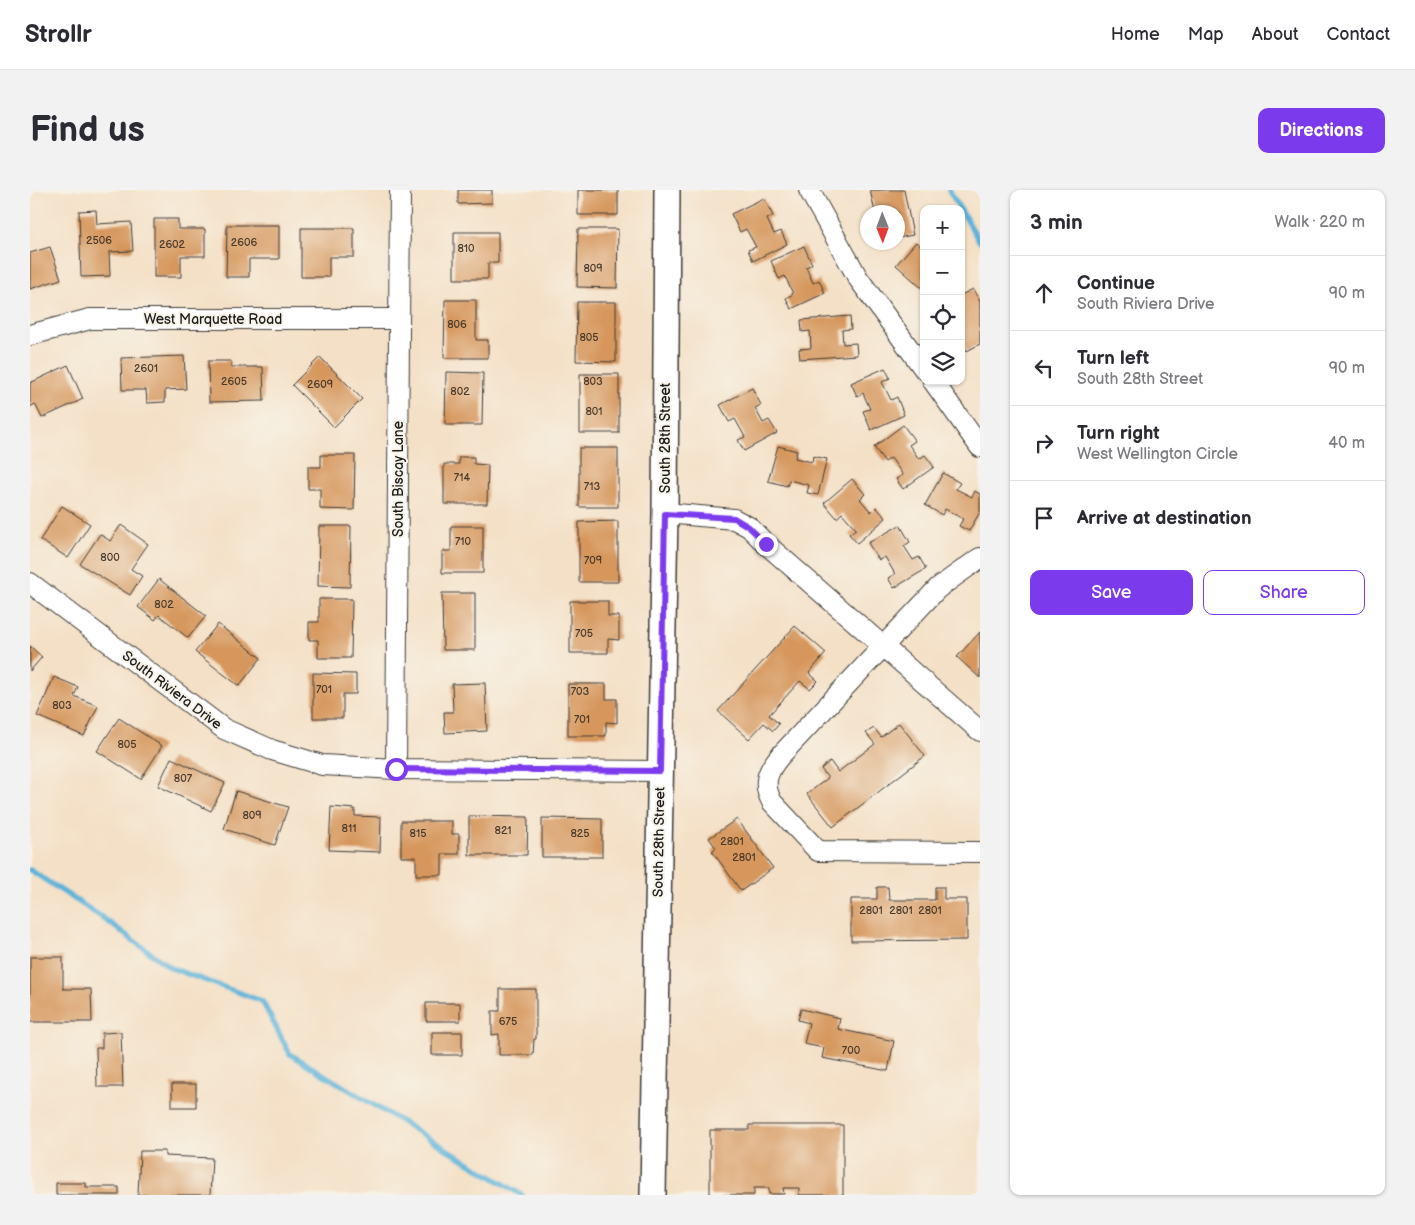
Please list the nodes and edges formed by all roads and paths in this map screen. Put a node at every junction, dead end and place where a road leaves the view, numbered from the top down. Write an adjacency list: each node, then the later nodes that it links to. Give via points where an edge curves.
1 (400, 190): 4 (street, South Biscay Lane)
2 (667, 190): 9 (street, South 28th Street)
3 (809, 190): 6 (street, via 858,278)
4 (399, 319): 5 (street, West Marquette Road, via 90,319); 14 (street, South Biscay Lane)
5 (30, 335)
6 (920, 363)
7 (935, 385): 8 (street)
8 (980, 447)
9 (665, 514): 12 (street, via 734,518 749,527); 15 (street, South 28th Street)
10 (980, 558): 12 (street, via 938,588)
11 (30, 583): 14 (street, South Riviera Drive, via 224,729 272,750 322,765)
12 (882, 646): 13 (street); 16 (street, via 770,768 766,780 769,796 818,851)
13 (980, 731)
14 (396, 769): 15 (street, South Riviera Drive)
15 (660, 771): 17 (street, South 28th Street)
16 (980, 852)
17 (653, 1195)

